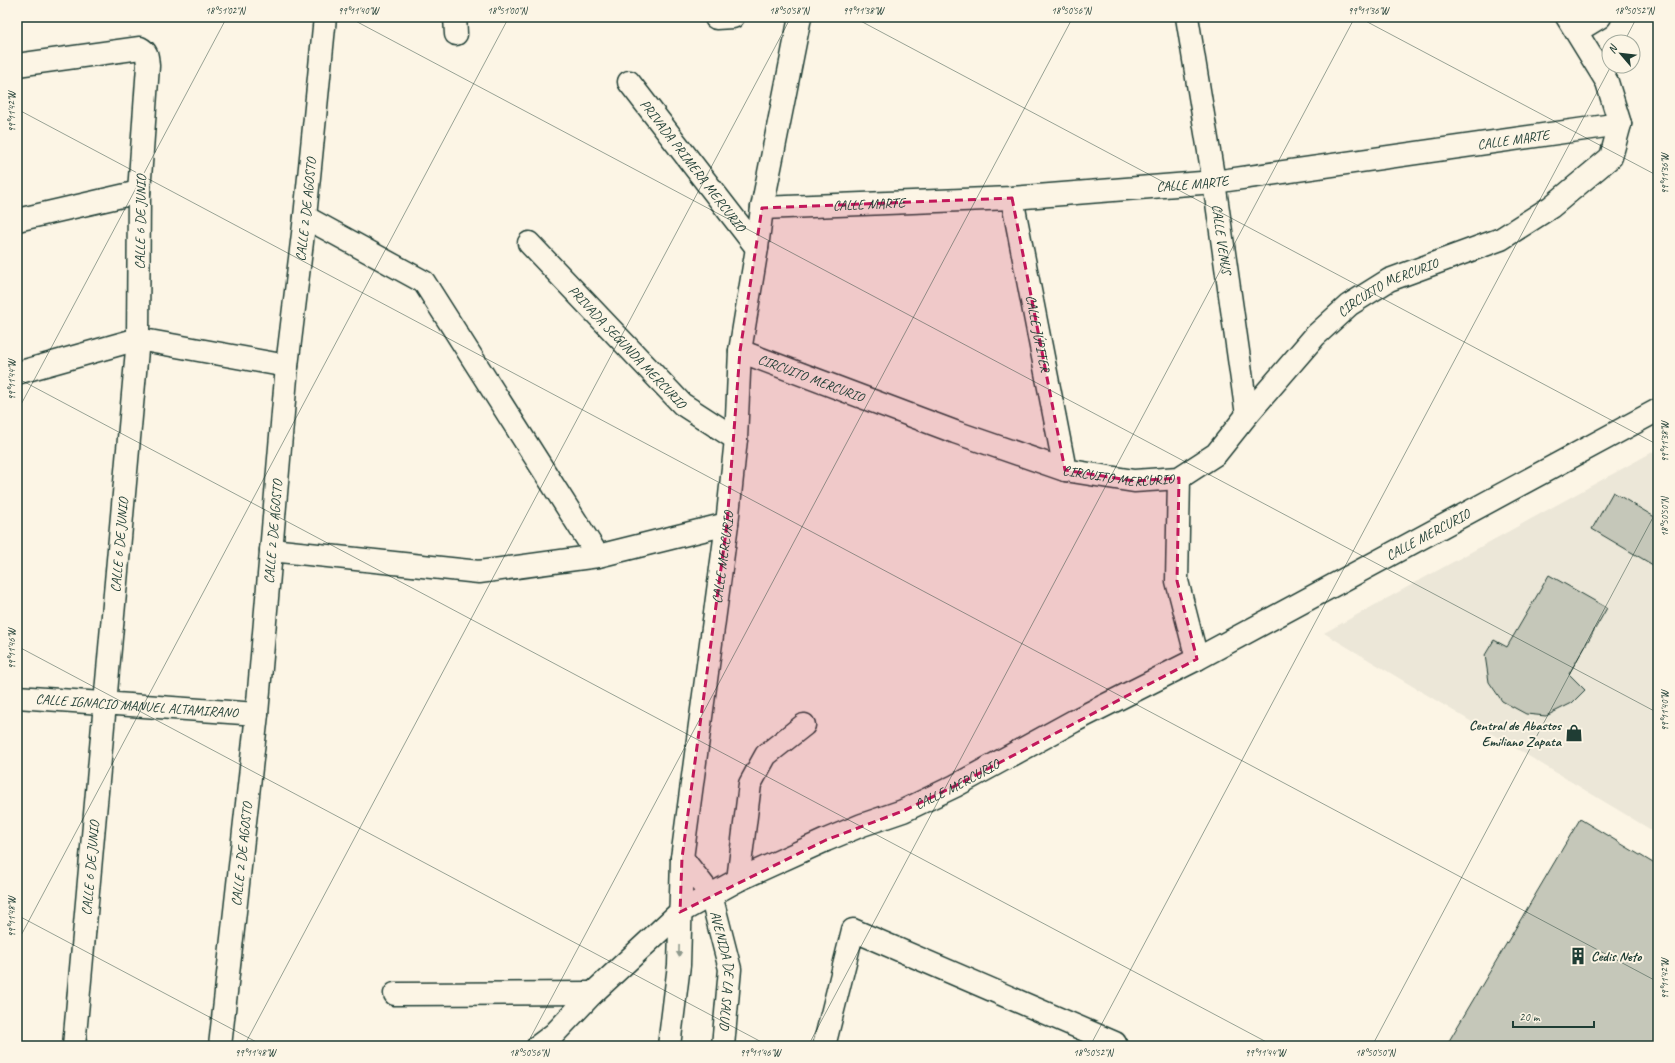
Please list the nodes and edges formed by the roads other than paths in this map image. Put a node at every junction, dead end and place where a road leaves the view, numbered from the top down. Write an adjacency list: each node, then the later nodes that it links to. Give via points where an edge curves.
1 (324, 17): 13 (street, CALLE 2 DE AGOSTO)
2 (800, 17): 12 (street, CIRCUITO MERCURIO)
3 (1187, 17): 9 (street, CALLE VENUS)
4 (1600, 17): 5 (street)
5 (1572, 24): 8 (street, via 1607,82)
6 (17, 65): 10 (street, CALLE 6 DE JUNIO, via 140,48 145,51 148,66)
7 (629, 82): 16 (street, PRIVADA PRIMERA MERCURIO)
8 (1620, 124): 9 (street, CALLE MARTE); 22 (street, CIRCUITO MERCURIO, via 1611,157 1552,208 1502,239 1389,280 1349,305 1314,336)
9 (1214, 182): 11 (street, CALLE MARTE); 22 (street, CALLE VENUS)
10 (139, 192): 14 (street); 17 (street, CALLE 6 DE JUNIO)
11 (1012, 198): 12 (street, CALLE MARTE); 24 (street, CALLE JÚPITER)
12 (762, 208): 16 (street, CIRCUITO MERCURIO)
13 (305, 218): 19 (street, CALLE 2 DE AGOSTO); 28 (street, via 424,282)
14 (17, 220)
15 (529, 243): 23 (street, PRIVADA SEGUNDA MERCURIO, via 682,404)
16 (757, 248): 18 (street, CIRCUITO MERCURIO)
17 (138, 339): 19 (street); 20 (street); 31 (street, CALLE 6 DE JUNIO)
18 (740, 351): 23 (street, CALLE MERCURIO); 24 (street, CIRCUITO MERCURIO, via 955,432)
19 (286, 366): 27 (street, CALLE 2 DE AGOSTO)
20 (17, 373)
21 (1658, 410): 29 (street, CALLE MERCURIO)
22 (1247, 415): 25 (street, CIRCUITO MERCURIO, via 1216,454)
23 (736, 439): 26 (street, CALLE MERCURIO)
24 (1065, 470): 25 (street, CIRCUITO MERCURIO, via 1134,481)
25 (1179, 478): 29 (street, via 1177,581)
26 (727, 524): 28 (street); 34 (street, CALLE MERCURIO)
27 (271, 550): 28 (street, via 478,572); 32 (street, CALLE 2 DE AGOSTO)
28 (598, 556)
29 (1197, 659): 35 (street, CALLE MERCURIO, via 929,799 826,840)
30 (17, 697): 31 (street, CALLE IGNACIO MANUEL ALTAMIRANO)
31 (105, 703): 32 (street, CALLE IGNACIO MANUEL ALTAMIRANO); 40 (street, CALLE 6 DE JUNIO)
32 (257, 714): 41 (street, CALLE 2 DE AGOSTO)
33 (804, 725): 35 (street, via 766,755 750,784)
34 (682, 858): 36 (street); 37 (street, CALLE MERCURIO)
35 (738, 880): 36 (street, CALLE MERCURIO)
36 (711, 895): 37 (street, CALLE MERCURIO); 44 (street, AVENIDA DE LA SALUD, via 730,969)
37 (680, 912): 38 (street); 43 (street, one-way to 43, via 679,965)
38 (593, 993): 39 (street); 42 (street, via 554,1034)
39 (395, 994)
40 (74, 1046)
41 (220, 1046)
42 (538, 1046)
43 (669, 1046)
44 (723, 1046)
45 (824, 1046): 46 (street, via 853,930 1115,1043)
46 (1114, 1046)

